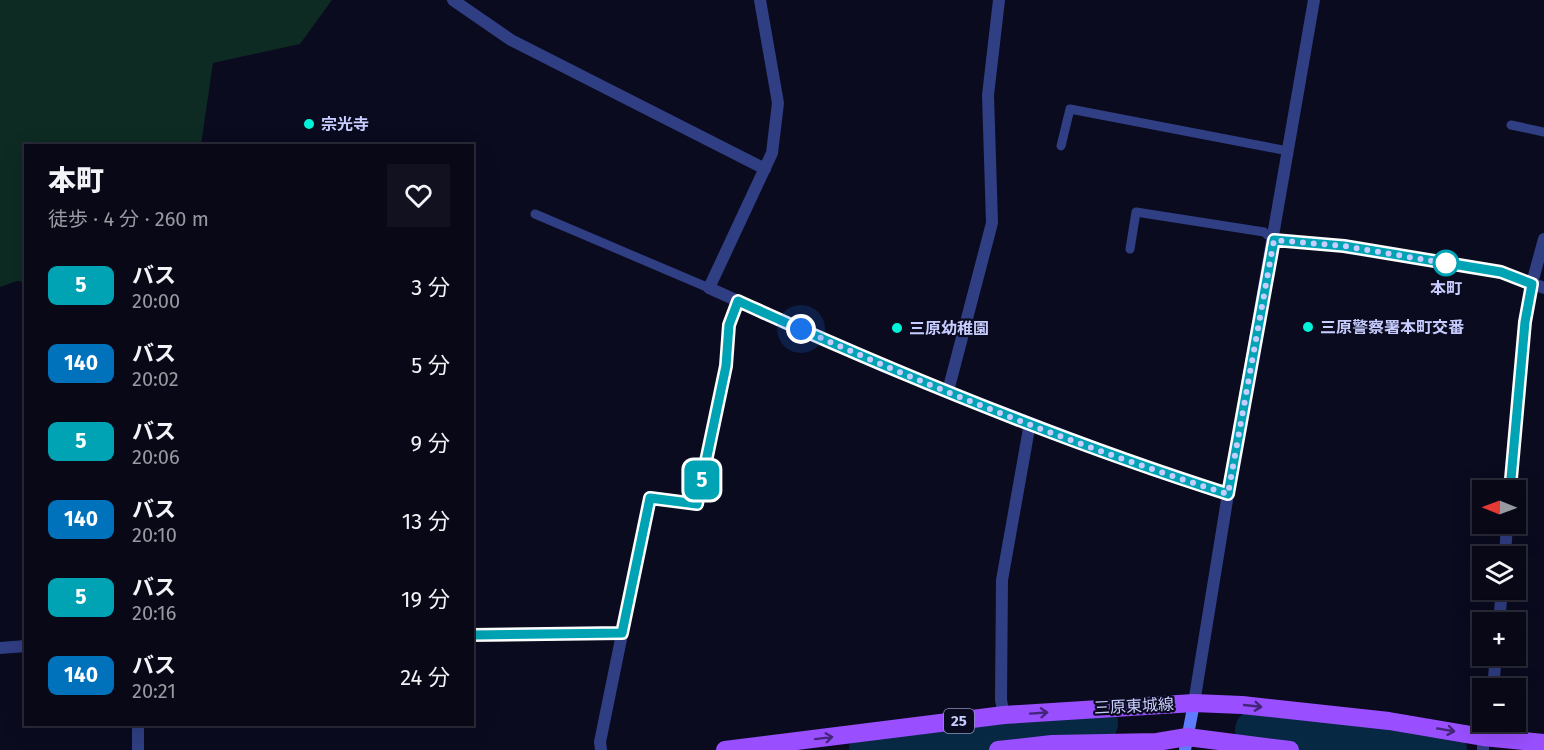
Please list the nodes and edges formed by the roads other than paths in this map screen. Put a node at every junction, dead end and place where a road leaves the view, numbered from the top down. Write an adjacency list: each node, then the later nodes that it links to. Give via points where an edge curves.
1 (453, 0): 9 (street, via 511,39)
2 (760, 0): 9 (street, via 778,103 772,153)
3 (999, 0): 18 (street, via 988,95 992,224)
4 (1314, 0): 8 (street)
5 (1511, 125): 6 (lane)
6 (1544, 132)
7 (1060, 146): 8 (lane, via 1070,109)
8 (1288, 151): 12 (street)
9 (765, 169): 15 (street)
10 (536, 214): 15 (lane)
11 (1544, 239): 14 (street)
12 (1274, 240): 13 (lane, via 1263,232 1136,212); 14 (street, via 1344,246 1501,272); 21 (street)
13 (1130, 249)
14 (1532, 284): 16 (street); 20 (street)
15 (709, 288): 17 (street)
16 (1544, 288)
17 (738, 301): 18 (street); 22 (street, via 729,325 726,366 697,504 650,498)
18 (948, 391): 19 (street)
19 (1030, 423): 21 (street, via 1150,470); 27 (street, via 1002,580)
20 (1511, 480)
21 (1228, 494): 26 (street)
22 (622, 633): 23 (street); 33 (street)
23 (474, 635)
24 (24, 646): 25 (street)
25 (0, 648)
26 (1194, 702): 27 (main road, 三原東城線 / 25, one-way to 26); 29 (main road, 三原東城線 / 25, one-way to 29, via 1389,721); 31 (main road)
27 (1004, 715): 34 (main road, 三原東城線 / 25, one-way to 27)
28 (138, 726): 32 (street)
29 (1485, 736): 30 (main road, 三原東城線 / 25)
30 (1544, 743)
31 (1186, 744): 35 (main road, via 1052,744); 36 (main road)
32 (138, 750)
33 (601, 750)
34 (725, 750)
35 (998, 750)
36 (1290, 750)

